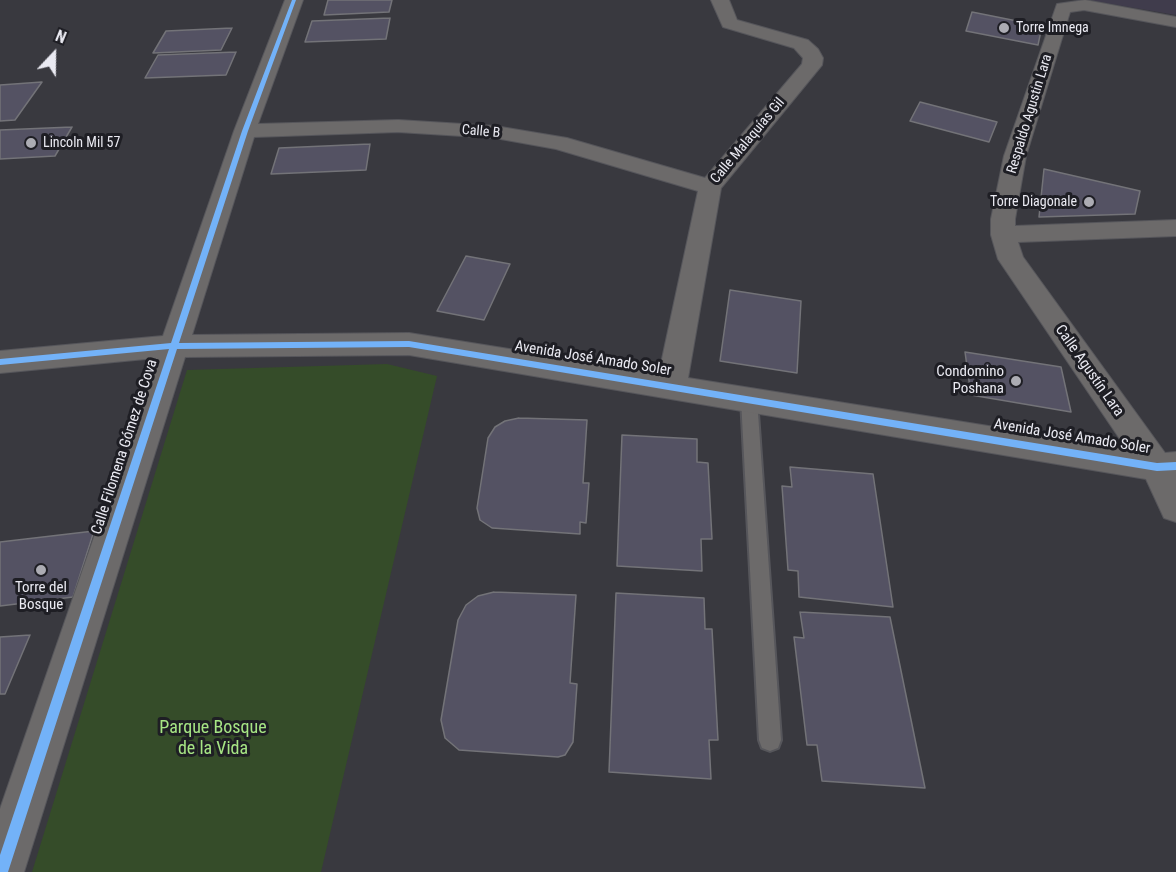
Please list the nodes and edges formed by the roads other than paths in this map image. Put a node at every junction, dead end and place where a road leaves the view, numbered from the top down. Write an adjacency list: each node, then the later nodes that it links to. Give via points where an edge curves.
1 (294, 0): 4 (street, Calle Filomena Gómez de Cova)
2 (720, 0): 5 (street, Calle Malaquías Gil, via 729,23 801,44 813,58 812,65)
3 (1176, 22): 7 (street, Respaldo Agustin Lara, via 1084,5 1063,9 1015,156)
4 (245, 132): 5 (street, Calle B, via 398,126 495,132 559,143); 8 (street, Calle Filomena Gómez de Cova)
5 (710, 187): 10 (street, Calle Malaquías Gil)
6 (1176, 228): 7 (street)
7 (1003, 235): 12 (street, Calle Agustín Lara, via 1011,259)
8 (174, 345): 9 (street, Avenida José Amado Soler); 10 (street, Avenida José Amado Soler, via 409,344); 15 (street, Calle Filomena Gómez de Cova)
9 (0, 362)
10 (671, 387): 11 (street, Avenida José Amado Soler)
11 (749, 399): 12 (street, Avenida José Amado Soler); 14 (lane)
12 (1166, 466): 13 (street, Calle Agustín Lara)
13 (1176, 507)
14 (770, 740)
15 (1, 872)

